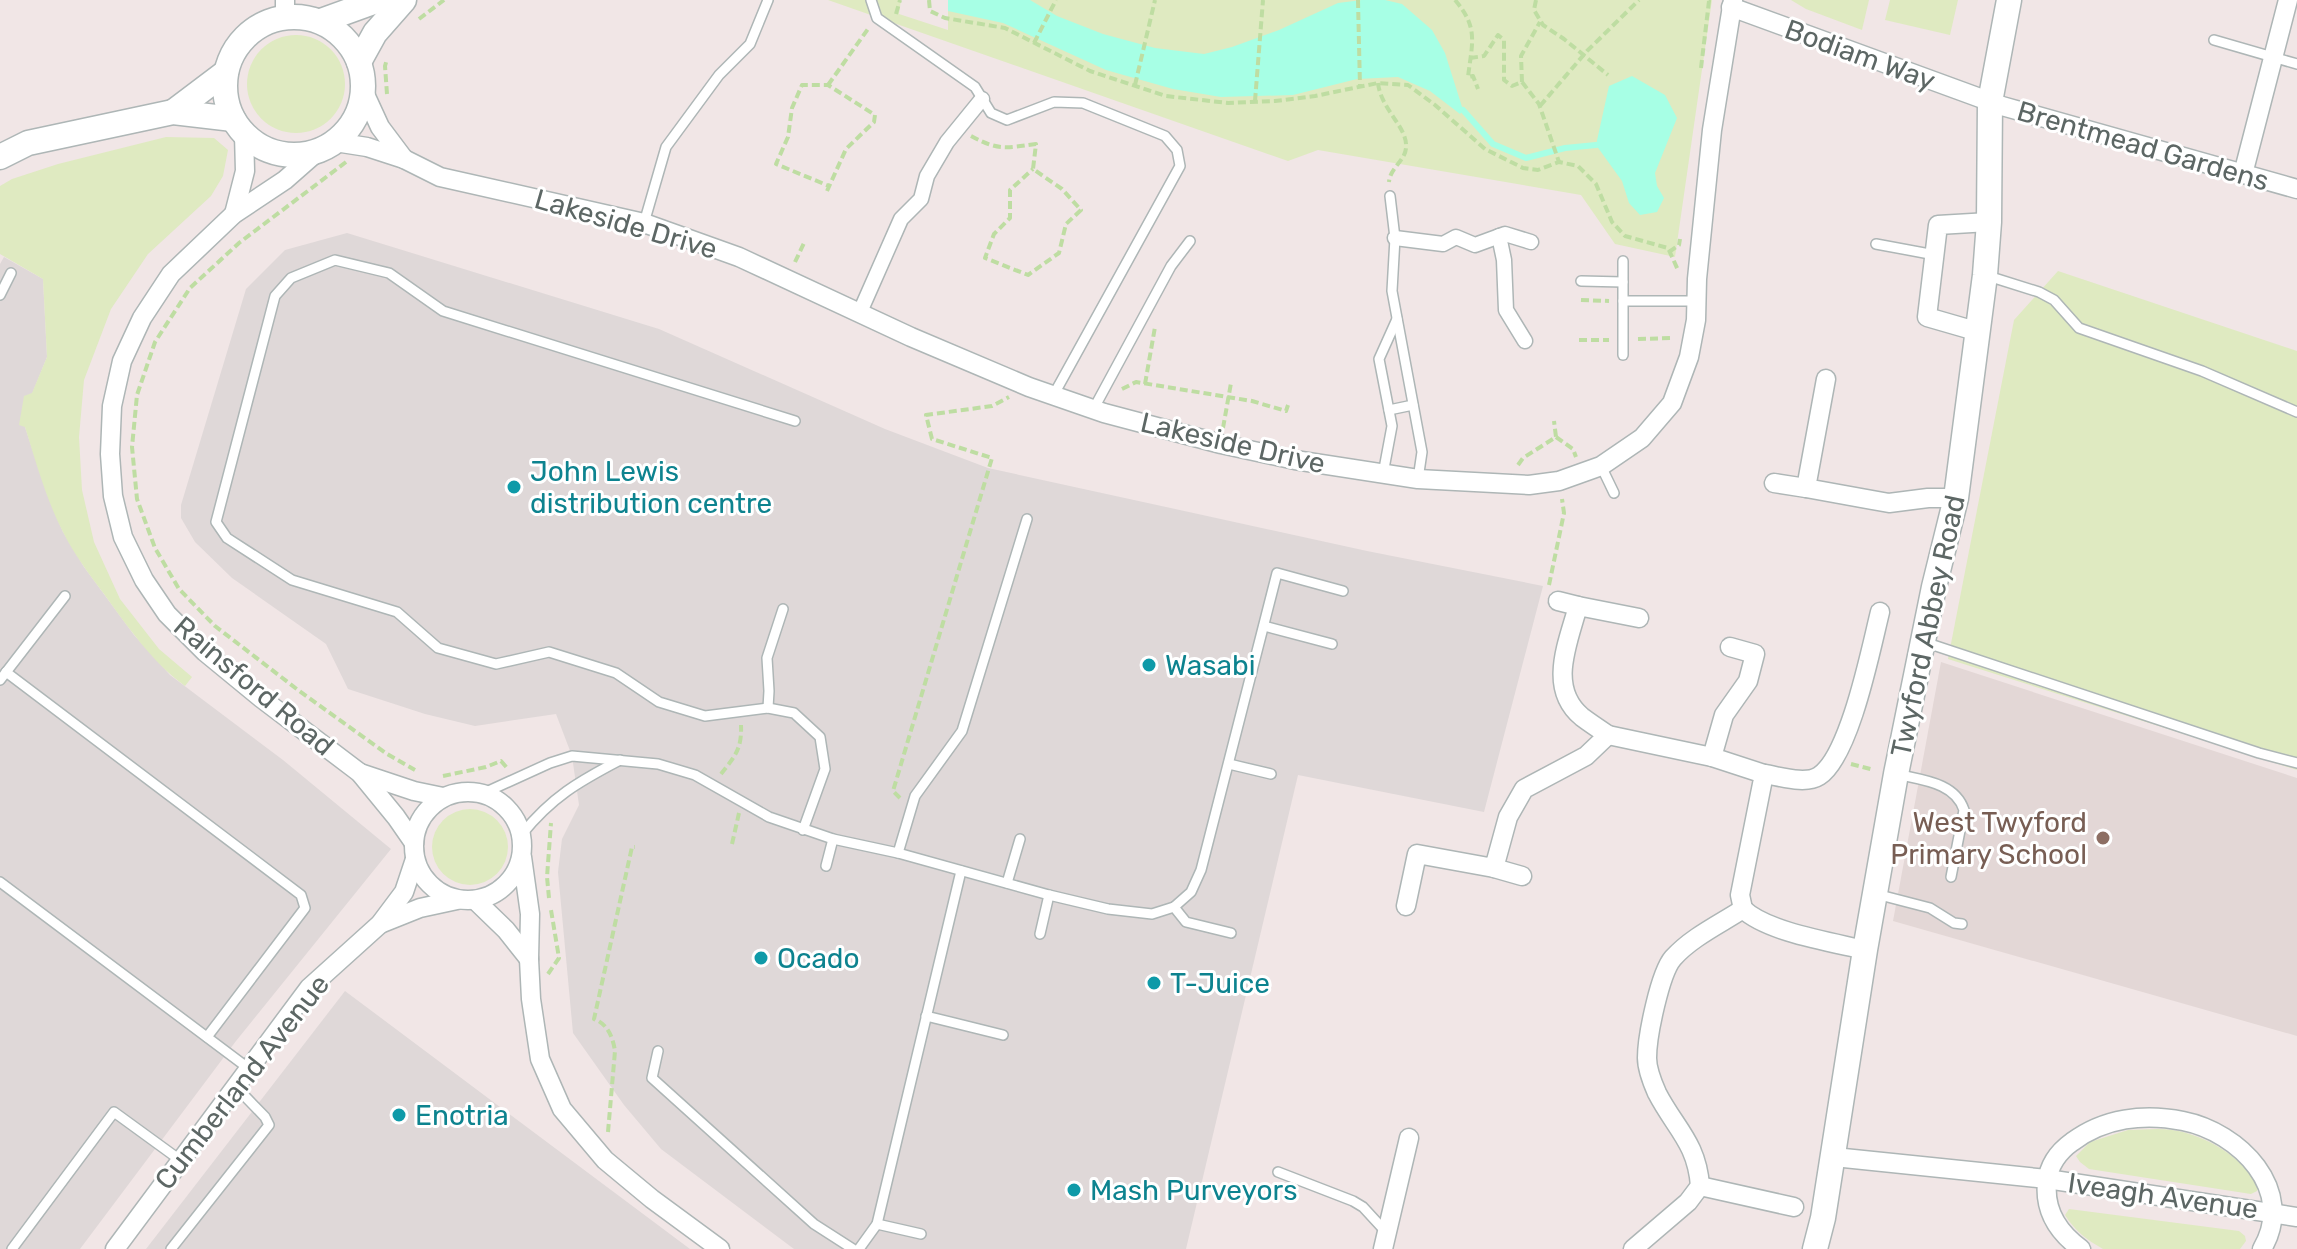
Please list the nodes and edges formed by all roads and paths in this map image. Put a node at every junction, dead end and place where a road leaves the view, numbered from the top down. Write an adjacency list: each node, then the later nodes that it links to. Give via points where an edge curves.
1 (379, 0): 19 (street)
2 (404, 0): 28 (street, via 375,33)
3 (444, 0): 21 (path)
4 (768, 0): 58 (lane, via 750,44 719,75 666,147)
5 (871, 0): 18 (lane)
6 (929, 0): 23 (path, via 930,11 945,18 1005,28)
7 (1155, 0): 33 (path)
8 (1263, 0): 41 (path)
9 (1358, 0): 36 (path)
10 (1455, 0): 27 (path, via 1468,15 1473,35)
11 (1536, 0): 20 (path)
12 (1639, 0): 24 (path)
13 (2009, 0): 42 (street, Twyford Abbey Road)
14 (2288, 0): 26 (street)
15 (1056, 1): 23 (path)
16 (1732, 4): 42 (street, Bodiam Way); 76 (street, Lakeside Drive, via 1712,130)
17 (285, 9): 19 (street); 30 (street, via 250,32)
18 (877, 18): 35 (path); 40 (lane, via 975,87)
19 (321, 21): 28 (street, via 345,39)
20 (1540, 22): 24 (path); 32 (path, via 1521,56)
21 (414, 23)
22 (2214, 40): 26 (lane)
23 (1034, 42): 33 (path, via 1090,71)
24 (1584, 55): 31 (path); 43 (path)
25 (388, 57): 39 (path)
26 (2273, 57): 29 (lane); 53 (street)
27 (1470, 58): 32 (path, via 1484,56 1498,35 1504,40 1504,80 1512,86); 37 (path, via 1468,77 1473,76)
28 (359, 62): 38 (street)
29 (2297, 64)
30 (226, 72): 44 (street); 45 (street, via 226,98)
31 (1608, 75)
32 (1522, 82): 43 (path)
33 (1136, 83): 41 (path, via 1166,96 1228,103)
34 (1378, 83): 36 (path); 51 (path, via 1408,85 1485,149 1523,168 1538,170); 55 (path, via 1381,100 1406,147 1389,177)
35 (828, 85): 35 (path, via 875,115 846,149 828,188 776,164 802,85)
36 (1360, 86): 41 (path)
37 (1478, 89)
38 (363, 90): 47 (street, via 348,128); 50 (street, Lakeside Drive, via 380,127)
39 (387, 96)
40 (982, 99): 46 (street); 87 (lane, via 991,113 1007,120 1054,102 1083,103 1165,136 1177,150 1180,166)
41 (1255, 100)
42 (1990, 102): 53 (street, Brentmead Gardens); 57 (street, Twyford Abbey Road)
43 (1540, 106): 51 (path)
44 (173, 112): 45 (street); 49 (street, via 28,143)
45 (239, 127): 47 (street, via 266,149 285,154); 56 (street, via 245,171)
46 (959, 129): 52 (path, via 1001,149 1036,144); 77 (street, via 927,176 921,199 901,219)
47 (326, 146): 50 (street, Lakeside Drive, via 367,147); 56 (street, Rainsford Road)
48 (356, 155): 134 (path, via 239,243 190,288 155,342 137,395 132,447 137,499 155,548 179,589 215,626)
49 (0, 157)
50 (404, 159): 58 (street, Lakeside Drive, via 440,177)
51 (1559, 162): 68 (path, via 1578,166 1596,184 1612,222 1625,236 1668,248)
52 (1033, 169): 52 (path, via 1081,210 1066,224 1059,253 1028,275 985,258 994,234 1010,218 1010,190)
53 (2243, 174): 54 (street, Brentmead Gardens)
54 (2297, 189)
55 (1390, 196): 60 (lane)
56 (234, 214): 130 (street, Rainsford Road, via 171,274 122,361 112,406 113,496 123,537 167,614 205,652)
57 (1989, 222): 65 (street, via 1938,225); 69 (street, Twyford Abbey Road)
58 (644, 223): 70 (street, Lakeside Drive)
59 (1499, 236): 60 (street, via 1475,245 1456,237 1443,244); 63 (street); 81 (street, via 1506,310)
60 (1395, 238): 79 (lane, via 1392,291)
61 (805, 241): 70 (path)
62 (1190, 241): 92 (lane, via 1171,266)
63 (1531, 242)
64 (1876, 244): 65 (lane)
65 (1935, 255): 80 (street, via 1927,317)
66 (1623, 261): 72 (lane)
67 (11, 273): 73 (lane)
68 (1680, 274)
69 (1985, 275): 80 (street, Twyford Abbey Road); 93 (lane, via 2054,300 2079,328 2202,371)
70 (787, 279): 77 (street, Lakeside Drive)
71 (1581, 281): 72 (lane)
72 (1623, 282): 75 (lane)
73 (0, 295)
74 (1581, 300): 75 (path)
75 (1623, 301): 76 (lane); 82 (lane)
76 (1697, 301): 99 (street, Lakeside Drive, via 1689,357 1672,403 1642,438)
77 (860, 312): 86 (street, Lakeside Drive)
78 (1157, 317): 85 (path)
79 (1397, 319): 90 (lane); 91 (lane, via 1379,359)
80 (1979, 332): 107 (street, Twyford Abbey Road)
81 (1525, 341)
82 (1623, 355)
83 (1826, 379): 105 (street)
84 (1231, 383): 88 (path)
85 (1145, 384): 88 (path); 92 (path, via 1127,385)
86 (1029, 387): 87 (street, Lakeside Drive); 140 (path, via 992,406 926,415 932,439 992,458 893,791)
87 (1053, 396): 92 (street, Lakeside Drive)
88 (1228, 397): 89 (path, via 1286,411); 98 (path)
89 (1288, 405)
90 (1413, 405): 91 (lane); 101 (lane, via 1422,452)
91 (1389, 410): 100 (lane, via 1392,426)
92 (1098, 412): 98 (street, Lakeside Drive)
93 (2297, 412)
94 (795, 421): 122 (lane, via 443,311 389,273 335,260 291,278 275,296 216,522 227,538 292,580 397,612 438,648 496,664 549,652 616,673 659,702 705,716)
95 (1554, 421): 96 (path)
96 (1556, 437): 97 (path); 104 (path, via 1523,458)
97 (1565, 443)
98 (1221, 444): 100 (street, Lakeside Drive)
99 (1601, 466): 102 (street, Lakeside Drive); 106 (lane)
100 (1383, 474): 101 (street, Lakeside Drive)
101 (1418, 479): 104 (street, Lakeside Drive)
102 (1559, 481): 104 (street, Lakeside Drive); 111 (path, via 1564,513 1546,598)
103 (1774, 483): 105 (street)
104 (1506, 484)
105 (1806, 488): 107 (street, via 1889,503)
106 (1614, 493)
107 (1956, 498): 117 (street, Twyford Abbey Road)
108 (1027, 519): 140 (lane, via 962,731)
109 (1343, 591): 116 (lane, via 1277,573)
110 (65, 596): 120 (lane)
111 (1558, 601): 112 (street)
112 (1578, 606): 115 (street); 123 (street, via 1562,666 1563,694 1579,715)
113 (783, 609): 121 (lane, via 767,658)
114 (1880, 612): 126 (street, via 1856,710)
115 (1639, 618)
116 (1264, 626): 118 (lane); 129 (lane)
117 (1924, 642): 128 (lane); 133 (street, Twyford Abbey Road)
118 (1332, 644)
119 (1730, 647): 124 (street, via 1755,654 1748,681 1724,715)
120 (3, 676): 171 (lane, via 301,895 305,908)
121 (768, 708): 122 (lane); 141 (lane, via 794,713 820,737 825,769)
122 (741, 711): 136 (path, via 742,742)
123 (1608, 735): 124 (street); 151 (street, via 1586,756 1524,789 1508,817)
124 (1712, 757): 132 (street)
125 (620, 760): 136 (lane, via 658,764); 137 (lane, via 572,756); 142 (lane, via 541,810)
126 (1833, 760): 132 (street, via 1819,777); 133 (path)
127 (501, 761): 135 (path)
128 (2297, 763)
129 (1229, 764): 131 (lane); 161 (lane, via 1201,870 1191,892)
130 (360, 773): 138 (street, Rainsford Road); 147 (street, Rainsford Road, via 396,817)
131 (1271, 774)
132 (1764, 774): 162 (street, via 1740,895)
133 (1896, 774): 154 (lane, via 1949,789 1961,799 1964,810); 157 (street, Twyford Abbey Road)
134 (423, 775)
135 (432, 776)
136 (711, 785): 139 (lane)
137 (484, 793): 138 (street); 142 (street, via 504,804)
138 (443, 797): 147 (street, via 418,826)
139 (741, 803): 141 (lane); 145 (path)
140 (910, 810): 148 (lane)
141 (803, 830): 143 (lane)
142 (522, 834): 149 (street)
143 (833, 839): 148 (lane); 150 (lane)
144 (1020, 839): 156 (lane)
145 (732, 844)
146 (635, 847): 175 (path, via 594,1019 605,1025 615,1051)
147 (414, 851): 159 (street, via 428,883 440,894); 163 (street, Cumberland Avenue, via 404,892)
148 (898, 853): 152 (lane)
149 (522, 857): 159 (street, via 513,878 498,893); 168 (street, via 530,914)
150 (826, 866)
151 (1494, 868): 153 (street); 160 (street, via 1417,854)
152 (961, 871): 156 (lane); 169 (lane)
153 (1522, 876)
154 (1951, 877)
155 (0, 882): 171 (lane)
156 (1007, 883): 158 (lane)
157 (1875, 894): 164 (lane, via 1930,908); 167 (street, Twyford Abbey Road)
158 (1049, 895): 161 (lane, via 1152,914); 166 (lane)
159 (466, 900): 163 (street, Cumberland Avenue, via 420,908); 168 (street, via 506,930)
160 (1406, 906)
161 (1174, 907): 165 (lane, via 1186,922)
162 (1743, 909): 167 (street, via 1767,925); 181 (street, via 1671,959 1647,1060 1656,1092 1692,1148)
163 (380, 924): 173 (street, Cumberland Avenue, via 309,988)
164 (1962, 924)
165 (1231, 933)
166 (1040, 934)
167 (1865, 950): 177 (street, Twyford Abbey Road)
168 (529, 959): 190 (street, via 540,1059 562,1109 605,1160)
169 (926, 1016): 170 (lane); 184 (lane)
170 (1003, 1035)
171 (207, 1037): 173 (lane)
172 (658, 1051): 191 (lane, via 652,1078 814,1224)
173 (248, 1068): 174 (street, Cumberland Avenue)
174 (235, 1086): 178 (street, Cumberland Avenue); 189 (lane, via 269,1125)
175 (609, 1121)
176 (1409, 1138): 186 (street)
177 (1834, 1157): 180 (street, Iveagh Avenue); 194 (street, Twyford Abbey Road)
178 (180, 1160): 187 (lane, via 114,1112); 188 (street, Cumberland Avenue)
179 (1278, 1172): 186 (lane, via 1363,1207)
180 (2047, 1179): 183 (street, Iveagh Avenue); 183 (street, Iveagh Avenue, via 2053,1159 2067,1145 2108,1122 2183,1121 2224,1137 2261,1163); 195 (street, Iveagh Avenue, via 2058,1229)
181 (1700, 1186): 182 (street); 193 (street)
182 (1794, 1207)
183 (2288, 1215): 196 (street, Iveagh Avenue)
184 (877, 1224): 185 (lane); 192 (lane)
185 (921, 1234)
186 (1385, 1240)
187 (12, 1249)
188 (115, 1249)
189 (171, 1249)
190 (720, 1249)
191 (853, 1249)
192 (859, 1249)
193 (1633, 1249)
194 (1815, 1249)
195 (2081, 1249)
196 (2262, 1249)

